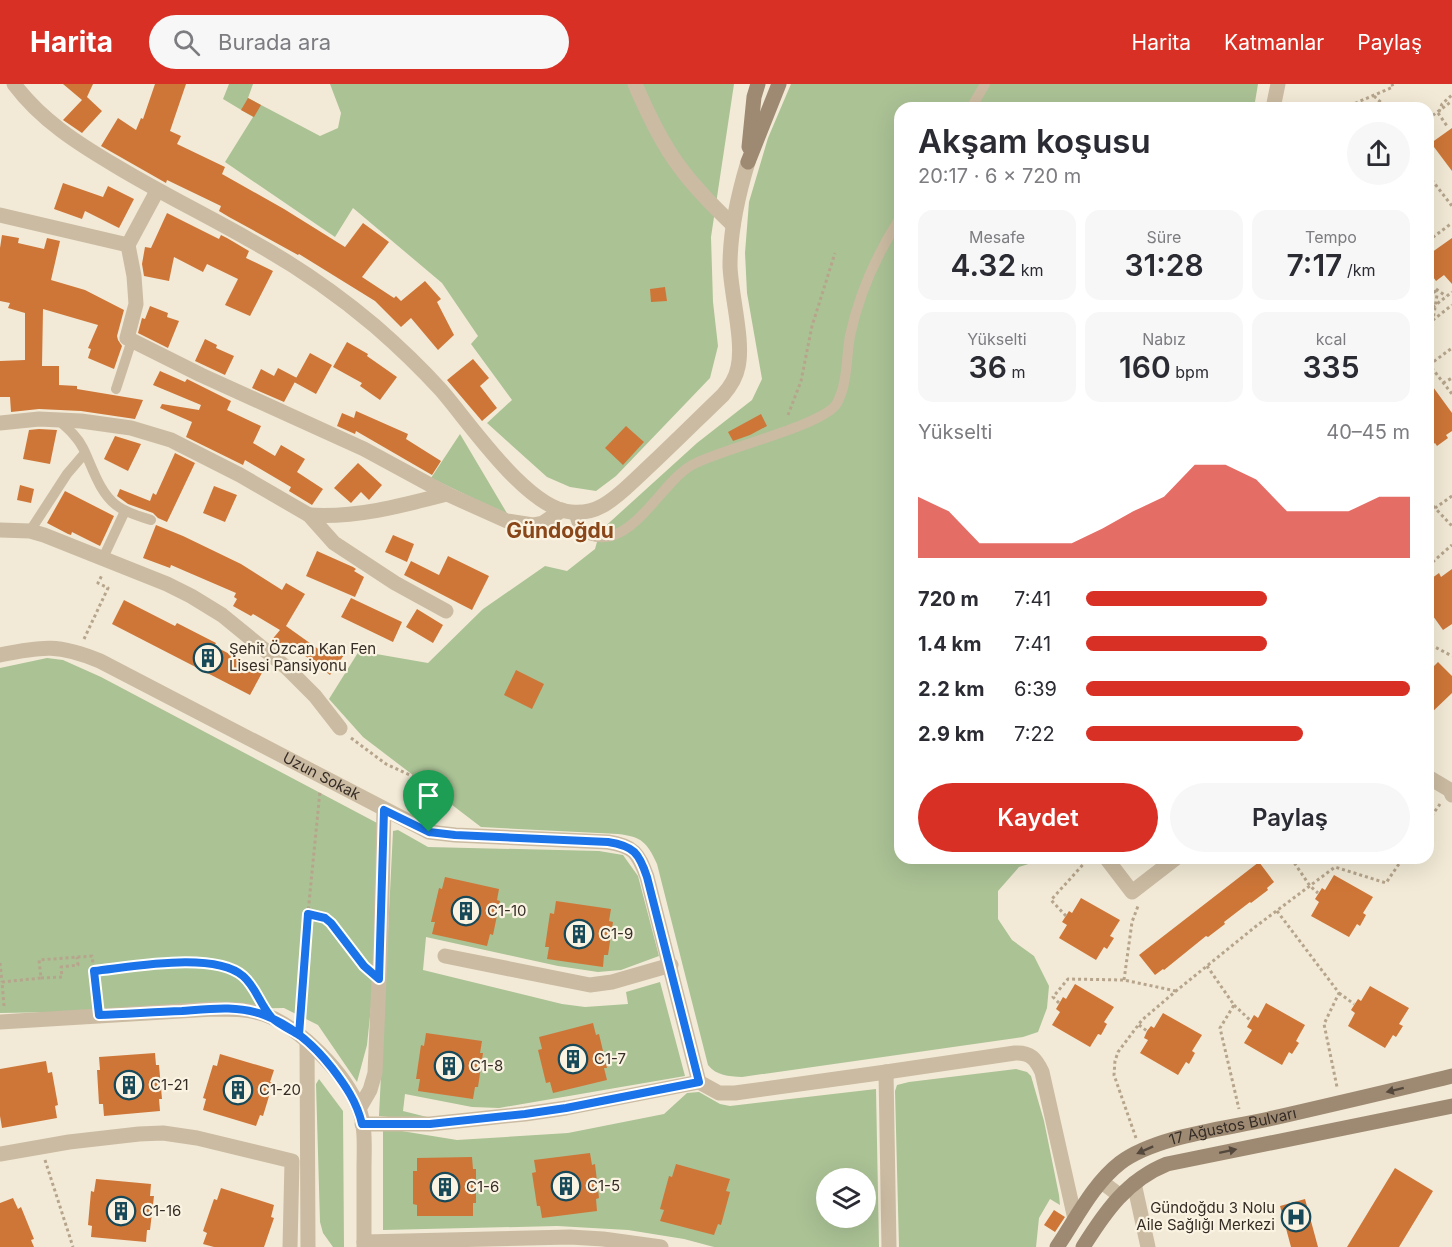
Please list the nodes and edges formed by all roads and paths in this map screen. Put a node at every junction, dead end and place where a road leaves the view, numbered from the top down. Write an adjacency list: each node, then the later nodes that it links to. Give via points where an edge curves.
1 (14, 84): 20 (street, via 55,127)
2 (635, 84): 24 (street, via 679,166)
3 (758, 84): 18 (main road, via 751,115)
4 (780, 84): 18 (main road)
5 (985, 84): 11 (lane)
6 (1278, 84): 12 (street)
7 (1392, 84): 9 (path, via 1393,87)
8 (1452, 95): 15 (path)
9 (1374, 96): 13 (path); 14 (path)
10 (1452, 100): 15 (path)
11 (974, 102)
12 (1274, 102)
13 (1359, 102)
14 (1380, 102)
15 (1438, 113): 16 (path); 17 (path)
16 (1434, 115)
17 (1447, 126)
18 (748, 162): 24 (street)
19 (1434, 183): 21 (path)
20 (157, 191): 27 (street); 52 (street, via 291,265 357,312 408,355 532,493)
21 (1452, 206)
22 (0, 215): 27 (street)
23 (1452, 223): 26 (path)
24 (733, 225): 52 (street, via 730,265 739,351 731,386 614,498 588,511)
25 (894, 229): 46 (lane, via 872,269 855,315 837,403 823,416)
26 (1434, 236)
27 (128, 245): 35 (street, via 136,291 127,338)
28 (835, 253): 46 (path, via 812,326 801,381)
29 (1434, 288): 30 (path); 31 (path)
30 (1450, 294): 31 (path)
31 (1436, 304): 33 (path)
32 (1452, 305): 34 (path)
33 (1434, 315)
34 (1434, 319)
35 (132, 340): 42 (lane); 48 (street, via 364,448)
36 (1450, 350): 37 (path); 38 (path)
37 (1452, 356)
38 (1434, 360)
39 (1434, 372): 41 (path)
40 (1452, 378): 41 (path)
41 (1443, 383): 43 (path)
42 (116, 389)
43 (1452, 394)
44 (57, 419): 45 (street); 47 (lane, via 74,434); 53 (street, via 131,428 171,440)
45 (0, 423)
46 (779, 432): 52 (lane, via 687,468 634,522 606,538 579,530)
47 (85, 453): 51 (lane, via 105,493); 57 (lane)
48 (447, 494): 52 (street, via 524,525 543,522); 53 (street, via 355,514)
49 (1452, 496): 50 (path)
50 (1435, 508): 55 (path)
51 (125, 511): 54 (lane); 59 (lane)
52 (567, 511)
53 (309, 515): 62 (street, via 334,543)
54 (151, 520)
55 (1452, 526)
56 (0, 530): 57 (street)
57 (30, 531): 59 (street)
58 (1452, 544): 60 (path)
59 (103, 558): 67 (street, via 175,588 222,615 287,668)
60 (1434, 561)
61 (98, 583): 64 (path, via 108,588)
62 (446, 611)
63 (1434, 647): 66 (path)
64 (78, 652): 65 (street, Uzun Sokak, via 46,647); 71 (street, Uzun Sokak)
65 (0, 655)
66 (1452, 656)
67 (340, 728): 72 (path, via 386,764 425,782 436,792 436,810)
68 (1434, 780): 70 (street)
69 (320, 788): 82 (path)
70 (1451, 790)
71 (384, 810): 72 (street, Uzun Sokak); 91 (street)
72 (429, 832): 87 (street, Uzun Sokak, via 608,842 630,847 642,862)
73 (1084, 864): 83 (path, via 1051,900)
74 (1111, 864): 79 (street)
75 (1168, 864): 79 (street)
76 (1295, 864): 78 (path)
77 (1399, 864): 78 (path, via 1386,882 1335,867)
78 (1310, 886): 80 (path); 81 (path)
79 (1132, 892): 92 (path, via 1140,902 1132,922)
80 (1318, 894)
81 (1277, 911): 88 (path); 95 (path)
82 (308, 914): 91 (path, via 331,923); 105 (path)
83 (1066, 916)
84 (445, 956): 87 (street, via 590,985)
85 (77, 957): 89 (path, via 92,956); 90 (path, via 39,960); 90 (path, via 78,965 61,967 62,977)
86 (0, 963): 93 (path)
87 (670, 965): 108 (street, Uzun Sokak)
88 (1207, 966): 94 (path); 98 (path)
89 (94, 971): 99 (path); 100 (path, via 189,962 219,964 230,967 250,983)
90 (41, 978): 93 (path)
91 (379, 979): 111 (street, via 375,1073)
92 (1124, 980): 94 (path); 96 (path, via 1068,979 1053,997)
93 (2, 982): 102 (path)
94 (1176, 991): 103 (path)
95 (1339, 993): 97 (path); 109 (path, via 1324,1024)
96 (1059, 1003)
97 (1354, 1004)
98 (1234, 1005): 101 (path); 112 (path, via 1220,1028)
99 (99, 1015): 100 (street, via 231,1009); 102 (street)
100 (273, 1019): 105 (street)
101 (1251, 1021)
102 (3, 1022)
103 (1138, 1025): 104 (path); 114 (path, via 1118,1053 1114,1068)
104 (1147, 1031)
105 (303, 1038): 111 (street, via 339,1077); 123 (street)
106 (886, 1072): 108 (street, via 727,1094); 119 (street, via 1015,1053 1036,1060); 125 (street)
107 (1452, 1076): 109 (main road, 17 Ağustos Bulvarı, one-way to 109)
108 (699, 1082): 111 (street, via 525,1114 430,1124)
109 (1341, 1103): 112 (main road, 17 Ağustos Bulvarı)
110 (1452, 1106): 117 (main road, 17 Ağustos Bulvarı, one-way to 110, via 1174,1162)
111 (361, 1117): 120 (street)
112 (1243, 1125): 114 (main road, 17 Ağustos Bulvarı, one-way to 114, via 1167,1142)
113 (41, 1147): 115 (street); 121 (path); 122 (street, via 163,1133 292,1161)
114 (1141, 1152): 116 (main road, 17 Ağustos Bulvarı, via 1119,1165)
115 (0, 1154)
116 (1102, 1182): 118 (street); 119 (main road, 17 Ağustos Bulvarı)
117 (1134, 1183): 118 (main road, 17 Ağustos Bulvarı); 128 (street)
118 (1119, 1196): 127 (main road, 17 Ağustos Bulvarı)
119 (1075, 1219): 126 (main road, 17 Ağustos Bulvarı)
120 (364, 1244): 124 (street, via 570,1237)
121 (73, 1247)
122 (290, 1247)
123 (308, 1247)
124 (661, 1247)
125 (889, 1247)
126 (1057, 1247)
127 (1083, 1247)
128 (1148, 1247)

